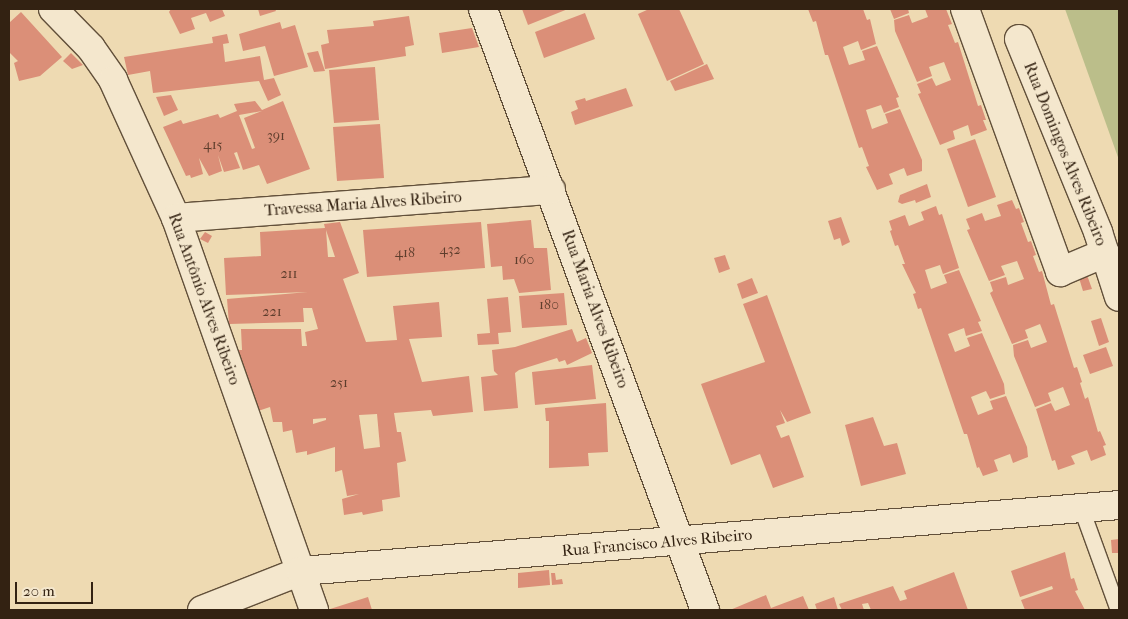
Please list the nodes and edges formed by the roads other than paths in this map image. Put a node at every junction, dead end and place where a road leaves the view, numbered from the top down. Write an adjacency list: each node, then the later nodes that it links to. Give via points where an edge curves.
1 (53, 9): 6 (street, Rua Antônio Alves Ribeiro, via 91,48 113,80)
2 (483, 9): 5 (street, Rua Maria Alves Ribeiro)
3 (965, 9): 7 (street, via 1060,272)
4 (1019, 39): 7 (street, Rua Domingos Alves Ribeiro)
5 (551, 190): 6 (street, Travessa Maria Alves Ribeiro); 11 (street, Rua Maria Alves Ribeiro)
6 (176, 218): 12 (street, Rua Antônio Alves Ribeiro)
7 (1105, 253): 8 (street, Rua Domingos Alves Ribeiro)
8 (1119, 298)
9 (1119, 505): 10 (street, Rua Francisco Alves Ribeiro)
10 (1081, 508): 11 (street, Rua Francisco Alves Ribeiro); 16 (lane)
11 (682, 542): 12 (street, Rua Francisco Alves Ribeiro); 15 (street, Rua Maria Alves Ribeiro)
12 (301, 571): 13 (street, Rua Francisco Alves Ribeiro); 14 (street, Rua Antônio Alves Ribeiro)
13 (202, 610)
14 (314, 610)
15 (705, 610)
16 (1118, 610)

